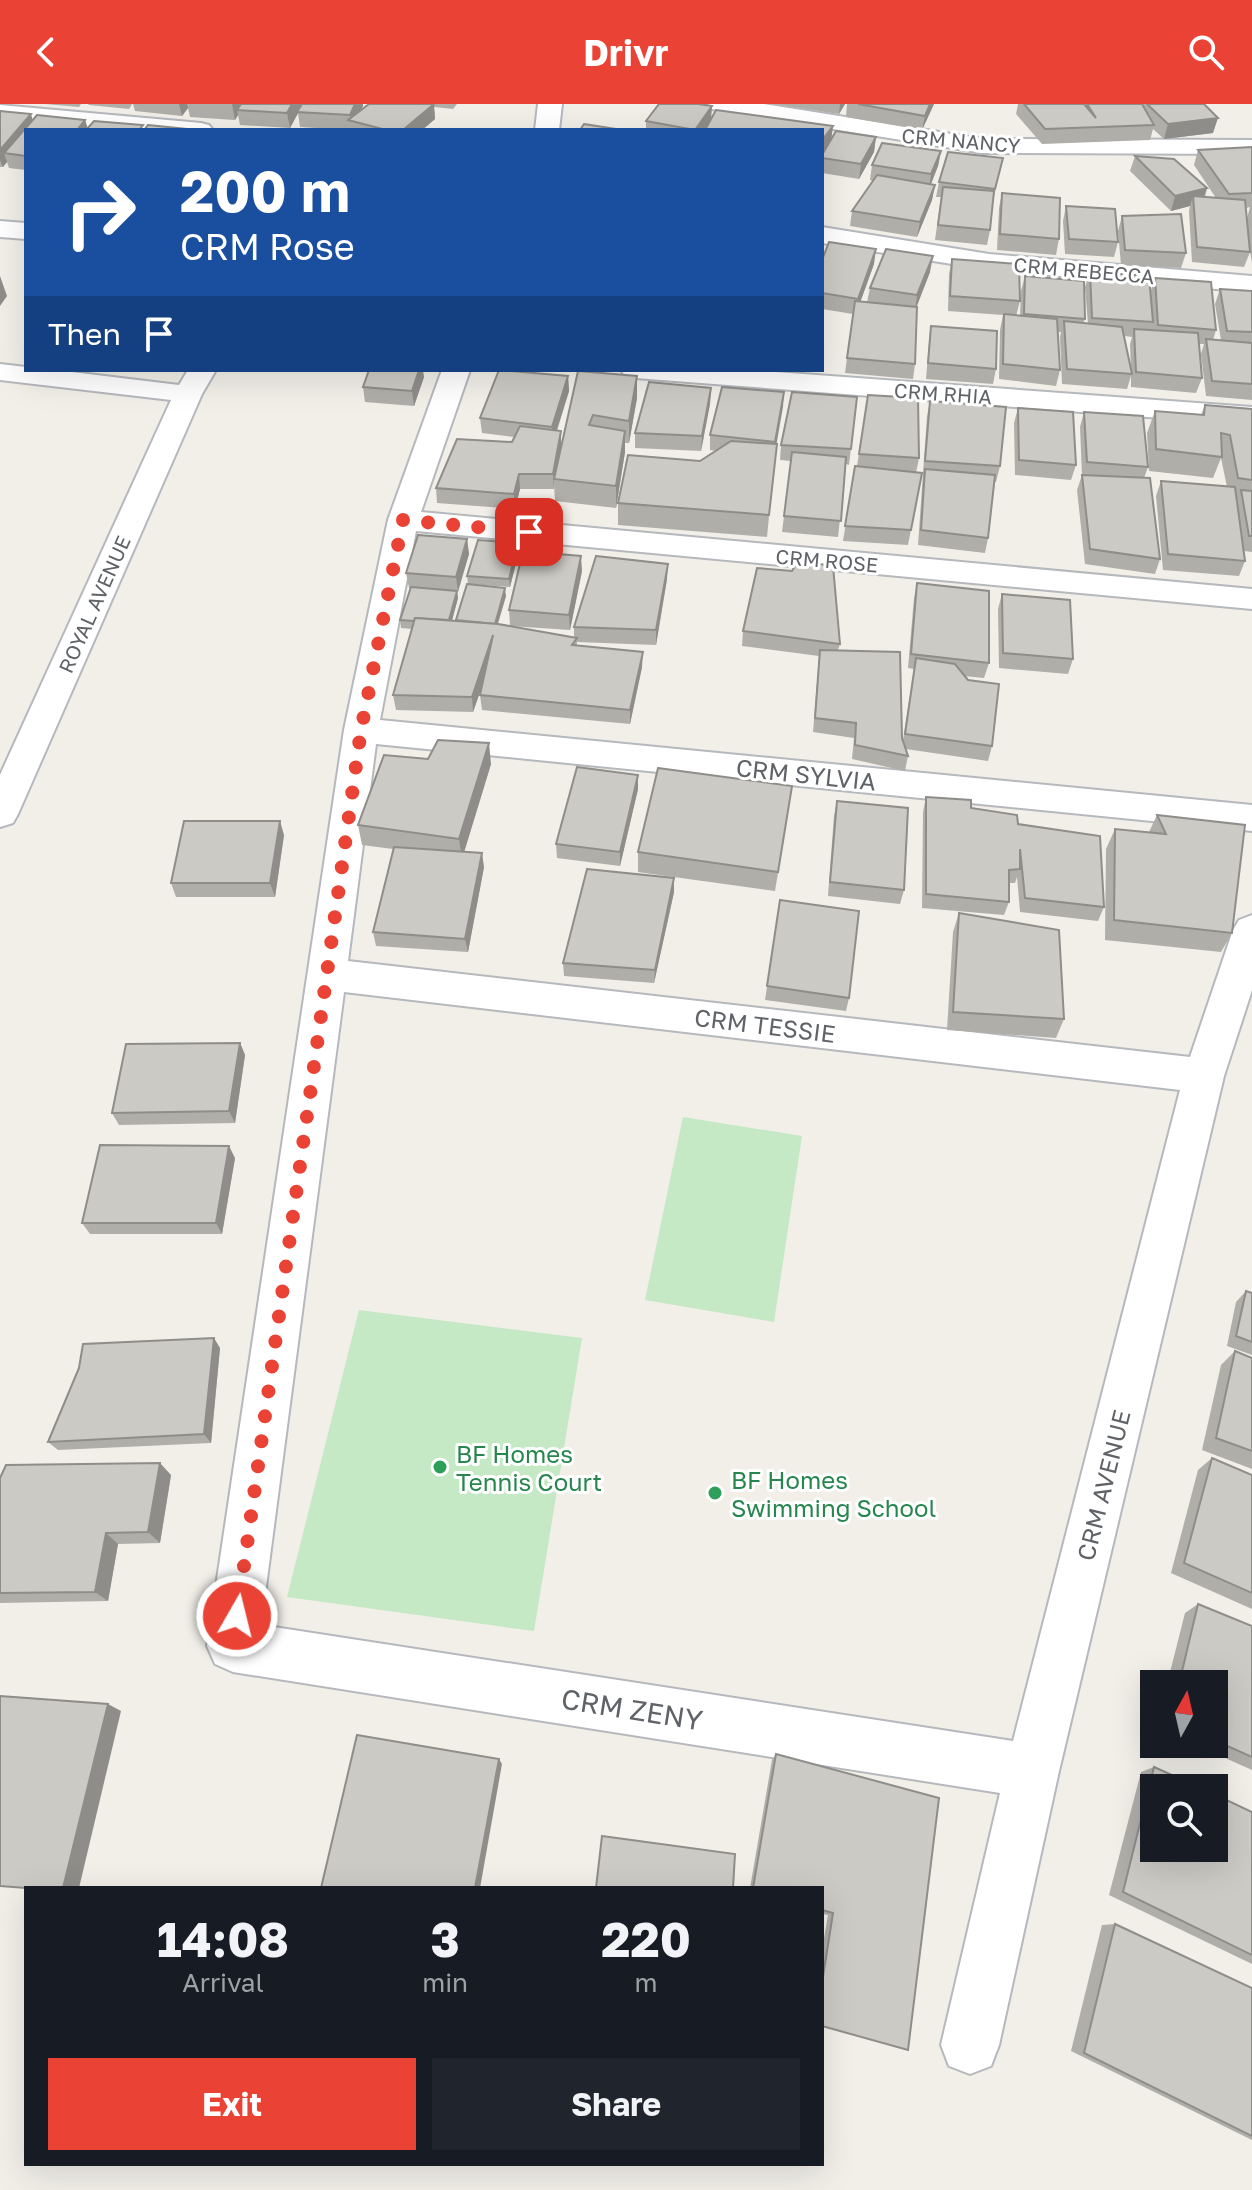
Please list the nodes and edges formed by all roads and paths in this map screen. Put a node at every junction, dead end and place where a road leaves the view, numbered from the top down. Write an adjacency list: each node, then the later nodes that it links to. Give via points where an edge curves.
1 (550, 104): 5 (street)
2 (720, 104): 6 (street, CRM NANCY, via 983,146)
3 (0, 112): 4 (street)
4 (179, 128)
5 (547, 128)
6 (1252, 147)
7 (0, 229): 8 (street)
8 (24, 231)
9 (824, 235): 10 (street, CRM REBECCA, via 989,262)
10 (1252, 284)
11 (0, 372): 14 (street)
12 (455, 372): 16 (street)
13 (662, 372): 15 (street, CRM RHIA)
14 (195, 382): 19 (street, ROYAL AVENUE)
15 (1252, 416)
16 (403, 520): 17 (street, CRM ROSE); 18 (street)
17 (1252, 599)
18 (361, 730): 20 (street, CRM SYLVIA); 22 (street)
19 (0, 814)
20 (1252, 818)
21 (1252, 930): 23 (street, CRM AVENUE)
22 (325, 974): 23 (street, CRM TESSIE); 24 (street, CRM ZENY, via 233,1646)
23 (1204, 1076): 24 (street, CRM AVENUE)
24 (1032, 1771): 25 (street, CRM AVENUE)
25 (970, 2045)

